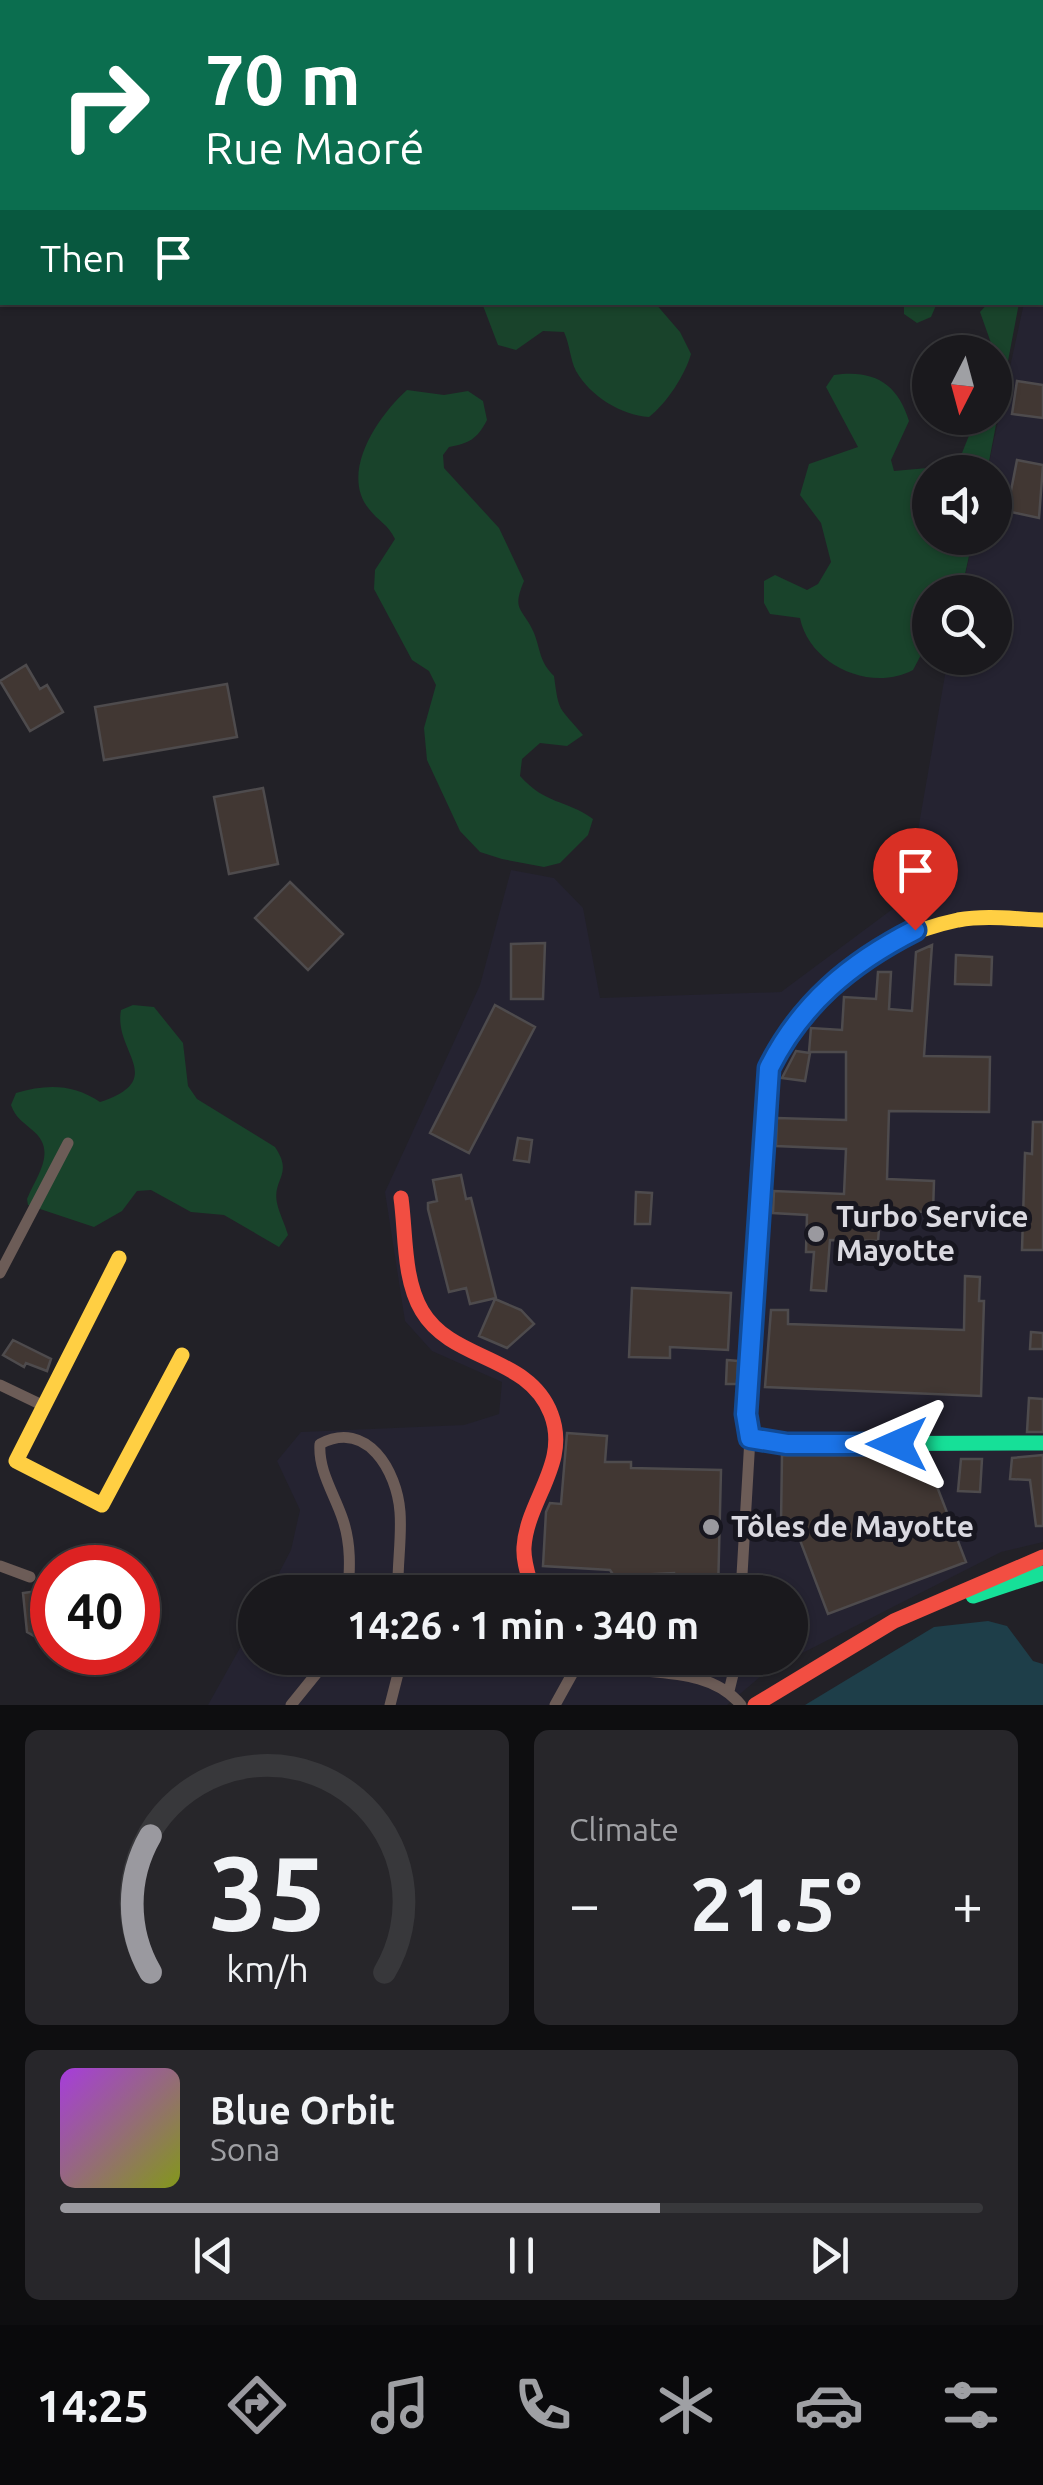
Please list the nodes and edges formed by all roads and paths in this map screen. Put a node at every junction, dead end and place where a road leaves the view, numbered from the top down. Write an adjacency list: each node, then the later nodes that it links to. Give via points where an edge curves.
1 (1043, 920): 9 (street, via 963,919 915,930 873,951 814,999 787,1032 769,1068 763,1121)
2 (68, 1143): 5 (street)
3 (401, 1198): 16 (street, via 421,1310 461,1346 526,1375 551,1412 555,1466 525,1540)
4 (119, 1258): 8 (street)
5 (0, 1274)
6 (182, 1355): 8 (street, via 102,1504 16,1461)
7 (0, 1385): 8 (street)
8 (44, 1406)
9 (750, 1438): 10 (street, via 787,1444); 17 (street)
10 (1043, 1444)
11 (1043, 1557): 19 (street, via 954,1590)
12 (0, 1566): 18 (street)
13 (1043, 1572): 19 (street)
14 (350, 1575): 15 (street, via 344,1523 319,1458 320,1444 333,1437 358,1438 375,1448 392,1477 400,1512)
15 (398, 1575)
16 (528, 1575)
17 (742, 1575)
18 (30, 1578)
19 (835, 1655): 30 (street)
20 (314, 1675): 26 (street)
21 (398, 1675): 27 (street)
22 (572, 1675): 28 (street)
23 (655, 1675): 25 (street, via 714,1682)
24 (734, 1675): 25 (street)
25 (730, 1691): 29 (street)
26 (290, 1705)
27 (390, 1705)
28 (555, 1705)
29 (741, 1705)
30 (756, 1705)

